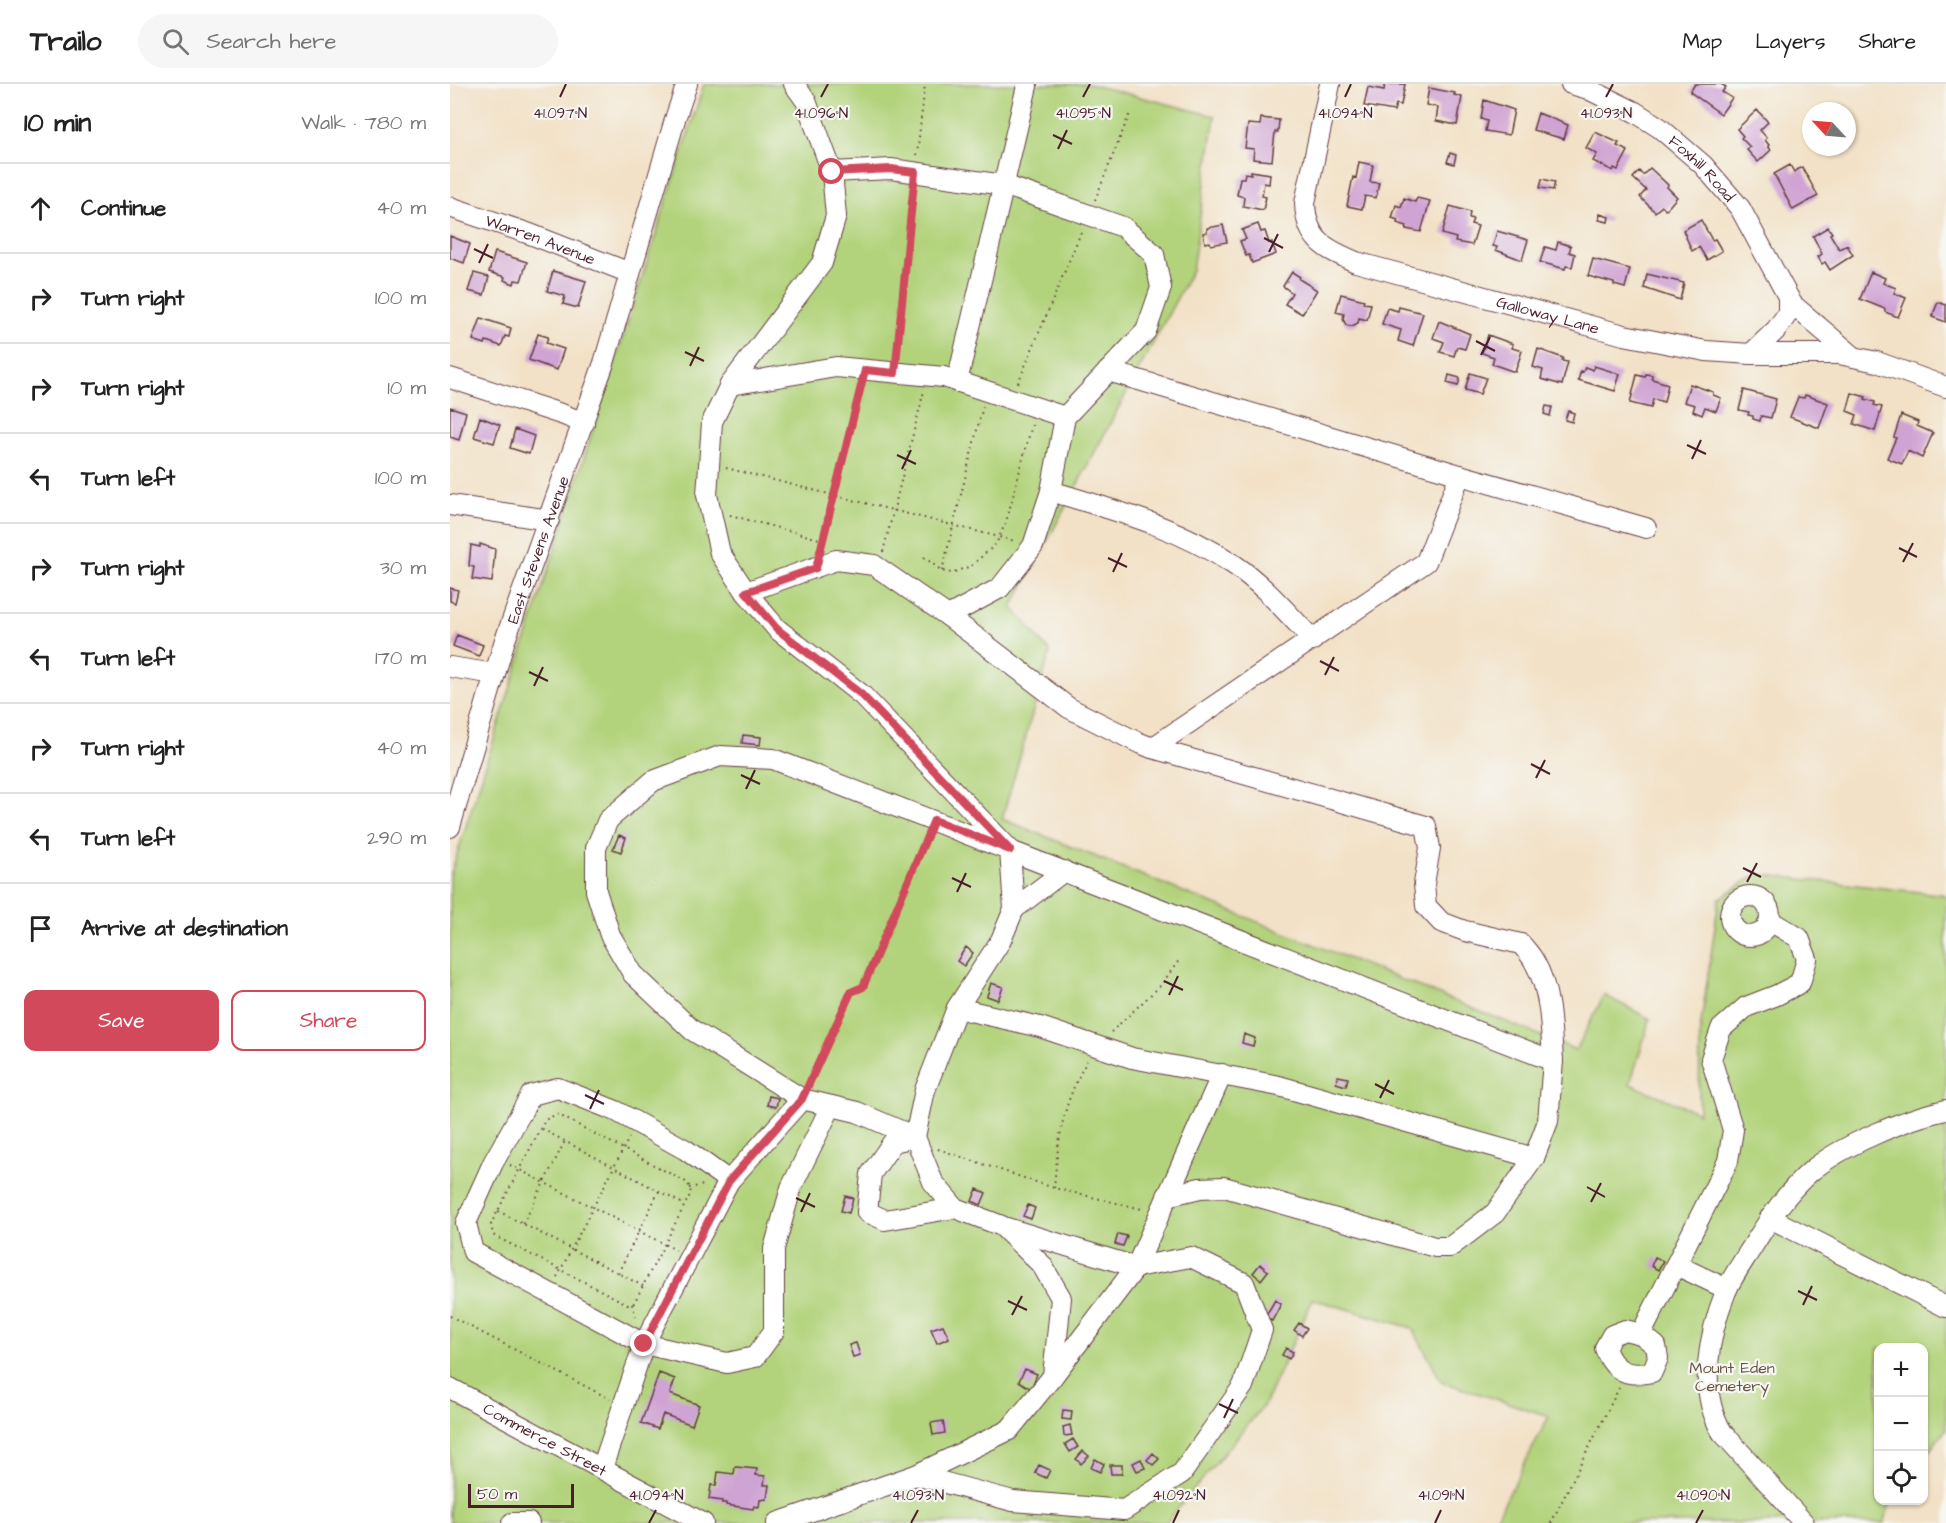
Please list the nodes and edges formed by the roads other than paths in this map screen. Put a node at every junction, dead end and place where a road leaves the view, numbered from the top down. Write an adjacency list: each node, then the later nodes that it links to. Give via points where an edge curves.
1 (687, 84): 9 (street, East Stevens Avenue)
2 (794, 84): 6 (street, via 806,101)
3 (1330, 84): 11 (street, Galloway Lane, via 1305,203 1311,232 1322,246 1356,262 1624,335 1706,351)
4 (1571, 84): 10 (street, Foxhill Road, via 1635,112 1703,165 1740,208)
5 (1027, 86): 7 (street)
6 (832, 172): 7 (street, via 891,169); 16 (street, via 836,216 822,263)
7 (1004, 185): 13 (street, via 1123,228 1154,254 1161,288 1146,331); 15 (street)
8 (450, 207): 9 (street, Warren Avenue)
9 (630, 273): 19 (street, East Stevens Avenue)
10 (1788, 297): 11 (street, via 1788,313); 12 (street, Foxhill Road)
11 (1751, 354): 12 (street, Galloway Lane)
12 (1853, 356): 17 (street, Galloway Lane)
13 (1108, 371): 18 (street); 20 (street)
14 (450, 378): 19 (street)
15 (957, 382): 16 (street, via 836,367); 18 (street)
16 (730, 385): 25 (street, via 712,422 707,495 720,553)
17 (1946, 387)
18 (1065, 417): 21 (street)
19 (584, 423): 23 (street, East Stevens Avenue)
20 (1460, 475): 24 (street); 27 (street, via 1426,562)
21 (1052, 491): 26 (street, via 1033,546 1000,588); 27 (street, via 1175,531 1234,565)
22 (450, 505): 23 (street)
23 (549, 520): 29 (street, East Stevens Avenue)
24 (1646, 528)
25 (746, 592): 26 (street, via 836,560 874,566); 32 (street, via 777,629 862,695)
26 (948, 616): 30 (street, via 1069,708)
27 (1312, 640): 30 (street)
28 (450, 667): 29 (street)
29 (495, 674): 31 (street, East Stevens Avenue)
30 (1152, 748): 37 (street, via 1426,826 1430,848 1424,884 1426,906 1441,922 1521,944 1536,964 1545,992)
31 (450, 827)
32 (1010, 850): 33 (street); 34 (street); 39 (street, via 773,759 720,756 654,781 608,820 596,848 596,891 610,935 633,974 692,1030)
33 (1064, 871): 34 (street); 37 (street)
34 (1014, 909): 36 (street, via 1001,939)
35 (1770, 921): 49 (street, via 1799,938 1807,959 1800,983 1746,1007 1721,1029 1711,1059 1733,1130 1728,1161)
36 (957, 1008): 38 (street, via 1040,1027 1132,1058); 42 (street, via 926,1090)
37 (1553, 1061): 43 (street, via 1548,1121)
38 (1222, 1074): 43 (street, via 1279,1086); 45 (street)
39 (802, 1099): 40 (street); 44 (street)
40 (831, 1106): 42 (street, via 858,1112); 54 (street, via 791,1188 774,1249 774,1331 755,1357 727,1363)
41 (1946, 1110): 47 (street, via 1900,1124 1832,1155 1809,1173)
42 (916, 1139): 46 (street, via 933,1182); 46 (street, via 893,1142 871,1174 867,1212 885,1220)
43 (1534, 1158): 45 (street, via 1495,1213 1450,1247 1435,1247 1224,1187 1200,1188)
44 (729, 1181): 54 (street); 54 (street, via 637,1122 558,1088 531,1095 496,1157 466,1222 473,1252)
45 (1164, 1205): 50 (street)
46 (955, 1208): 48 (street)
47 (1770, 1218): 51 (street); 52 (street)
48 (1002, 1226): 50 (street); 55 (street, via 1042,1265 1061,1298)
49 (1676, 1265): 51 (street); 53 (street)
50 (1136, 1267): 55 (street); 58 (street, via 1191,1257 1244,1283 1262,1330 1243,1386 1182,1473 1124,1510 1013,1500)
51 (1727, 1289): 63 (street, via 1714,1325 1709,1356 1708,1397 1713,1417)
52 (1946, 1307)
53 (1641, 1334): 53 (street, via 1656,1346 1658,1358 1652,1372 1637,1375 1610,1361 1605,1348 1612,1335 1624,1330)
54 (644, 1344): 57 (street)
55 (1053, 1376): 58 (street, via 1009,1430)
56 (450, 1388): 57 (street, Commerce Street)
57 (602, 1468): 61 (street, Commerce Street)
58 (916, 1475): 62 (street)
59 (512, 1523): 60 (street)
60 (529, 1523)
61 (703, 1523)
62 (777, 1523)
63 (1804, 1523)

